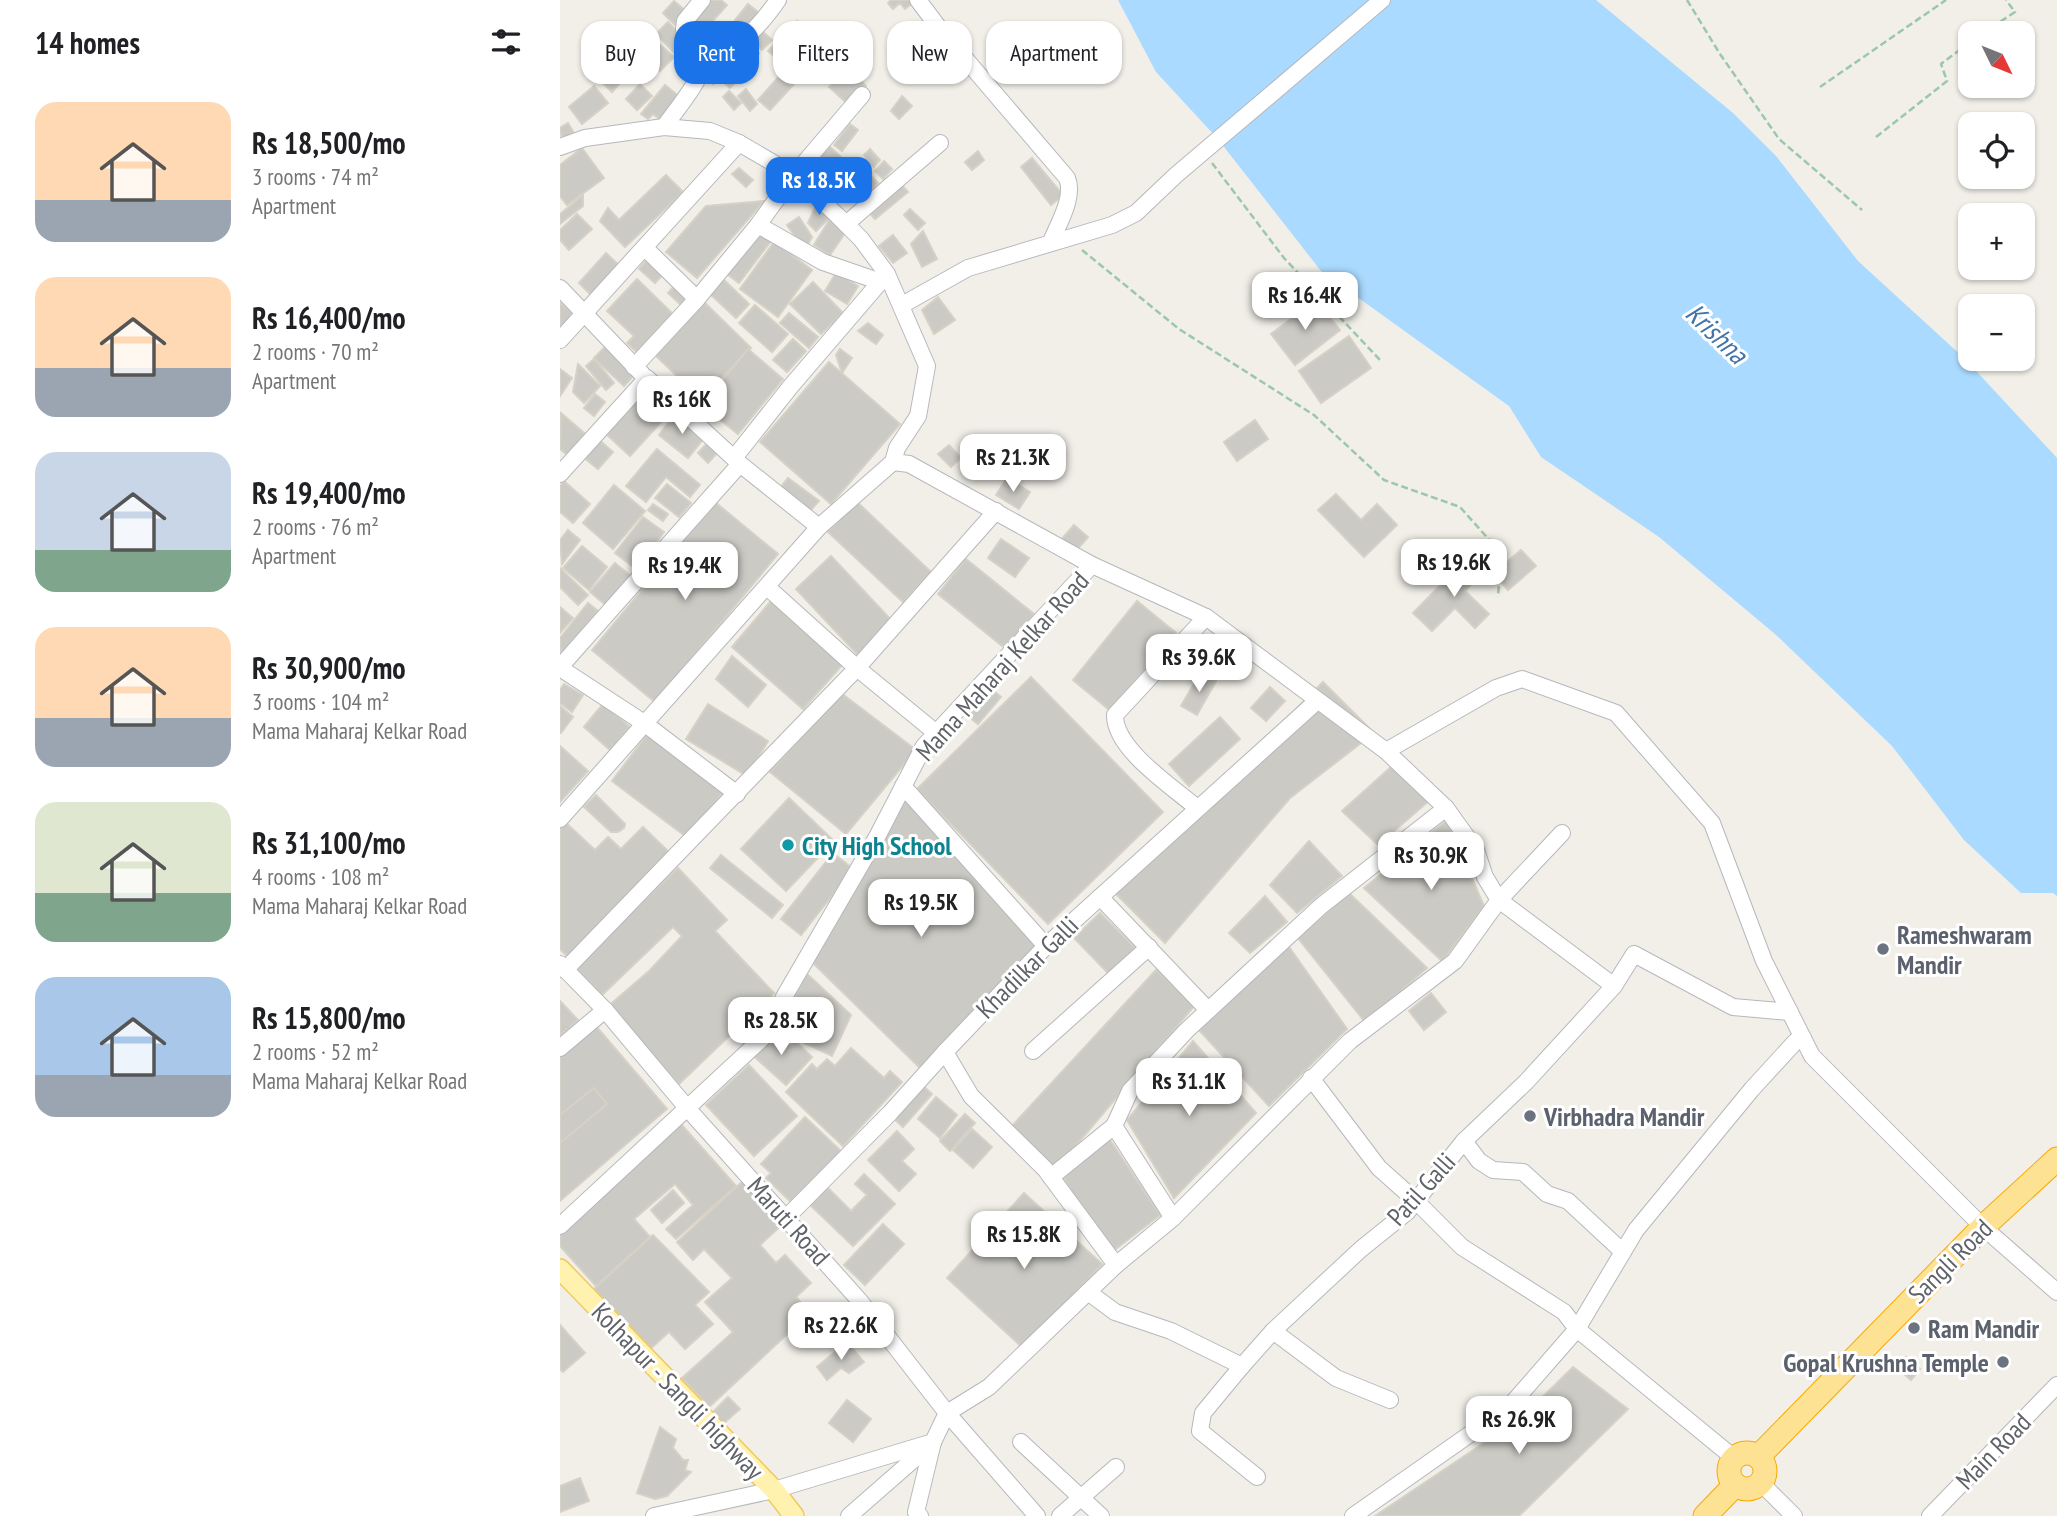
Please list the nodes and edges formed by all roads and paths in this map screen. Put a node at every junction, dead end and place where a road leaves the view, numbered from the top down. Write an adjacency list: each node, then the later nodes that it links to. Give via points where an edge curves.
1 (702, 0): 8 (street)
2 (778, 0): 10 (street)
3 (918, 0): 25 (street, via 1067,178 1069,195)
4 (1382, 0): 25 (street, via 1136,213 1112,225)
5 (1688, 0): 22 (path, via 1779,139)
6 (1946, 0): 13 (path)
7 (2006, 0): 9 (path, via 2015,12)
8 (685, 21)
9 (2001, 21)
10 (759, 25)
11 (1958, 51): 16 (path, via 1941,64 1947,81)
12 (694, 84): 15 (street)
13 (1820, 87)
14 (862, 96): 21 (street)
15 (664, 127): 17 (street, via 710,131); 19 (street, via 585,138)
16 (1876, 137)
17 (739, 143): 21 (street); 27 (street)
18 (940, 143): 23 (street)
19 (560, 147)
20 (1210, 160): 34 (path, via 1284,258)
21 (794, 175): 23 (street); 24 (street)
22 (1862, 210)
23 (846, 224): 28 (street, via 861,239)
24 (758, 225): 28 (street, via 823,262); 30 (street)
25 (1051, 242): 31 (street, via 968,268)
26 (1076, 246): 43 (path, via 1179,329 1314,415 1384,480 1460,507 1501,553)
27 (645, 248): 30 (street); 32 (street)
28 (884, 278): 31 (street); 36 (street, via 791,386)
29 (560, 288): 32 (street)
30 (697, 299): 35 (street)
31 (902, 305): 37 (street, via 927,366 918,416)
32 (583, 314): 33 (street); 35 (street)
33 (560, 340)
34 (1380, 360)
35 (640, 372): 36 (street); 38 (street)
36 (737, 461): 40 (street); 45 (street)
37 (892, 462): 39 (street, via 909,464); 40 (street)
38 (560, 474)
39 (996, 511): 41 (street); 46 (street)
40 (819, 527): 42 (street)
41 (1092, 565): 44 (street, Mama Maharaj Kelkar Road); 49 (street, Mama Maharaj Kelkar Road)
42 (767, 587): 46 (street); 48 (street)
43 (1497, 597)
44 (1206, 617): 47 (street, Mama Maharaj Kelkar Road); 53 (street, via 1115,715 1119,735 1135,755)
45 (560, 668): 48 (street)
46 (856, 668): 49 (street); 52 (street)
47 (1317, 701): 50 (street, Mama Maharaj Kelkar Road); 53 (street, Khadilkar Galli)
48 (644, 723): 52 (street); 55 (street)
49 (935, 733): 51 (street, Mama Maharaj Kelkar Road)
50 (1386, 751): 54 (street, Mama Maharaj Kelkar Road); 65 (street, via 1496,688 1522,679 1616,713 1712,822 1764,961)
51 (903, 786): 59 (street); 71 (street, Mama Maharaj Kelkar Road, via 784,997 769,1032)
52 (737, 794): 61 (street)
53 (1197, 808): 57 (street, Khadilkar Galli)
54 (1446, 808): 58 (street, Mama Maharaj Kelkar Road, via 1476,850); 64 (street, via 1321,906)
55 (560, 819)
56 (1562, 833): 58 (street)
57 (1100, 897): 59 (street, Khadilkar Galli); 60 (street)
58 (1499, 900): 62 (street); 70 (street, via 1455,961 1350,1041)
59 (1046, 946): 69 (street, Khadilkar Galli)
60 (1149, 947): 64 (street); 68 (street)
61 (563, 967): 63 (street, Maruti Road)
62 (1614, 986): 65 (street, Patil Galli, via 1634,954 1733,1007); 73 (street, Patil Galli, via 1526,1082)
63 (605, 1010): 67 (street); 71 (street, Maruti Road)
64 (1209, 1010): 72 (street, via 1130,1091)
65 (1790, 1012): 66 (street)
66 (1803, 1038): 80 (street, via 1812,1056); 81 (street, via 1752,1089)
67 (560, 1048)
68 (1033, 1051)
69 (945, 1052): 75 (street, via 971,1096); 78 (street, Khadilkar Galli)
70 (1311, 1078): 76 (street, via 1378,1168); 77 (street)
71 (688, 1109): 78 (street, Maruti Road); 79 (street, Mama Maharaj Kelkar Road)
72 (1114, 1126): 75 (street); 77 (street)
73 (1464, 1141): 76 (street, Patil Galli); 81 (street, via 1479,1161 1493,1170 1523,1172 1547,1194 1568,1201)
74 (2057, 1159): 80 (highway, Sangli Road)
75 (1051, 1177): 82 (street)
76 (1416, 1201): 86 (street, via 1462,1247 1564,1312); 87 (street, Patil Galli)
77 (1173, 1218): 82 (street)
78 (786, 1219): 91 (street, Maruti Road, via 859,1300)
79 (560, 1226)
80 (1983, 1227): 85 (street); 94 (highway, Sangli Road)
81 (1623, 1252): 86 (street)
82 (1116, 1265): 84 (street)
83 (560, 1269): 100 (main road, Kolhapur - Sangli highway)
84 (1088, 1292): 88 (street, via 1115,1312 1171,1331); 91 (street, via 989,1387)
85 (2057, 1292)
86 (1577, 1329): 95 (street); 109 (street, via 1510,1406)
87 (1273, 1331): 88 (street, Patil Galli); 90 (street, via 1336,1378)
88 (1242, 1366): 97 (street, Patil Galli, via 1203,1413 1200,1431)
89 (2057, 1385): 112 (street, Main Road)
90 (1390, 1400)
91 (947, 1413): 92 (street); 106 (street, Maruti Road)
92 (933, 1442): 100 (street); 104 (street); 105 (street, via 916,1512)
93 (1021, 1442): 101 (street)
94 (1759, 1456): 95 (highway, via 1749,1452); 98 (highway, via 1766,1472)
95 (1734, 1458): 99 (highway, via 1729,1468)
96 (1116, 1467): 101 (street)
97 (1257, 1477)
98 (1760, 1483): 99 (highway, via 1751,1489); 111 (street)
99 (1735, 1485): 110 (highway)
100 (774, 1490): 102 (street); 103 (main road, Kolhapur - Sangli highway)
101 (1081, 1497): 107 (street); 108 (street)
102 (654, 1516)
103 (794, 1516)
104 (849, 1516)
105 (920, 1516)
106 (1037, 1516)
107 (1060, 1516)
108 (1101, 1516)
109 (1353, 1516)
110 (1704, 1516)
111 (1794, 1516)
112 (1930, 1516)

